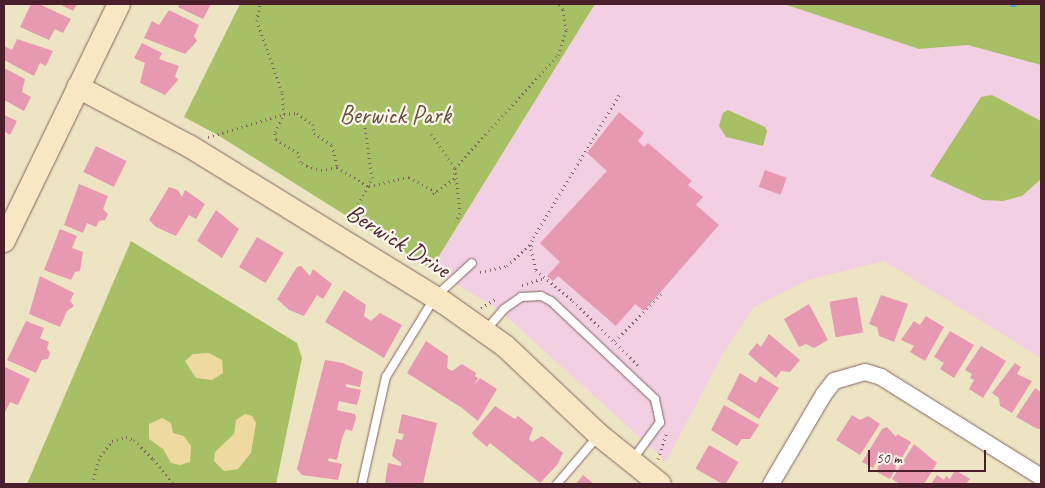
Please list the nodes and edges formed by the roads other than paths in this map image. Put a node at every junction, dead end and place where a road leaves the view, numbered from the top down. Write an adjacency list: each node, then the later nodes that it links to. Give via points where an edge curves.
1 (119, 4): 2 (street)
2 (78, 88): 3 (street); 5 (street, Berwick Drive, via 189,146)
3 (4, 241)
4 (472, 263): 5 (lane)
5 (436, 297): 6 (street, Berwick Drive); 11 (lane, via 386,377)
6 (485, 332): 7 (street, Berwick Drive, via 559,394); 8 (lane, via 504,309 521,298 541,296 608,351 648,390 660,414 657,428)
7 (599, 436): 8 (street, Berwick Drive); 12 (lane)
8 (630, 462): 10 (street, Berwick Drive)
9 (1041, 477): 13 (street, via 881,377 865,372 834,381)
10 (656, 482)
11 (362, 484)
12 (557, 484)
13 (771, 484)

